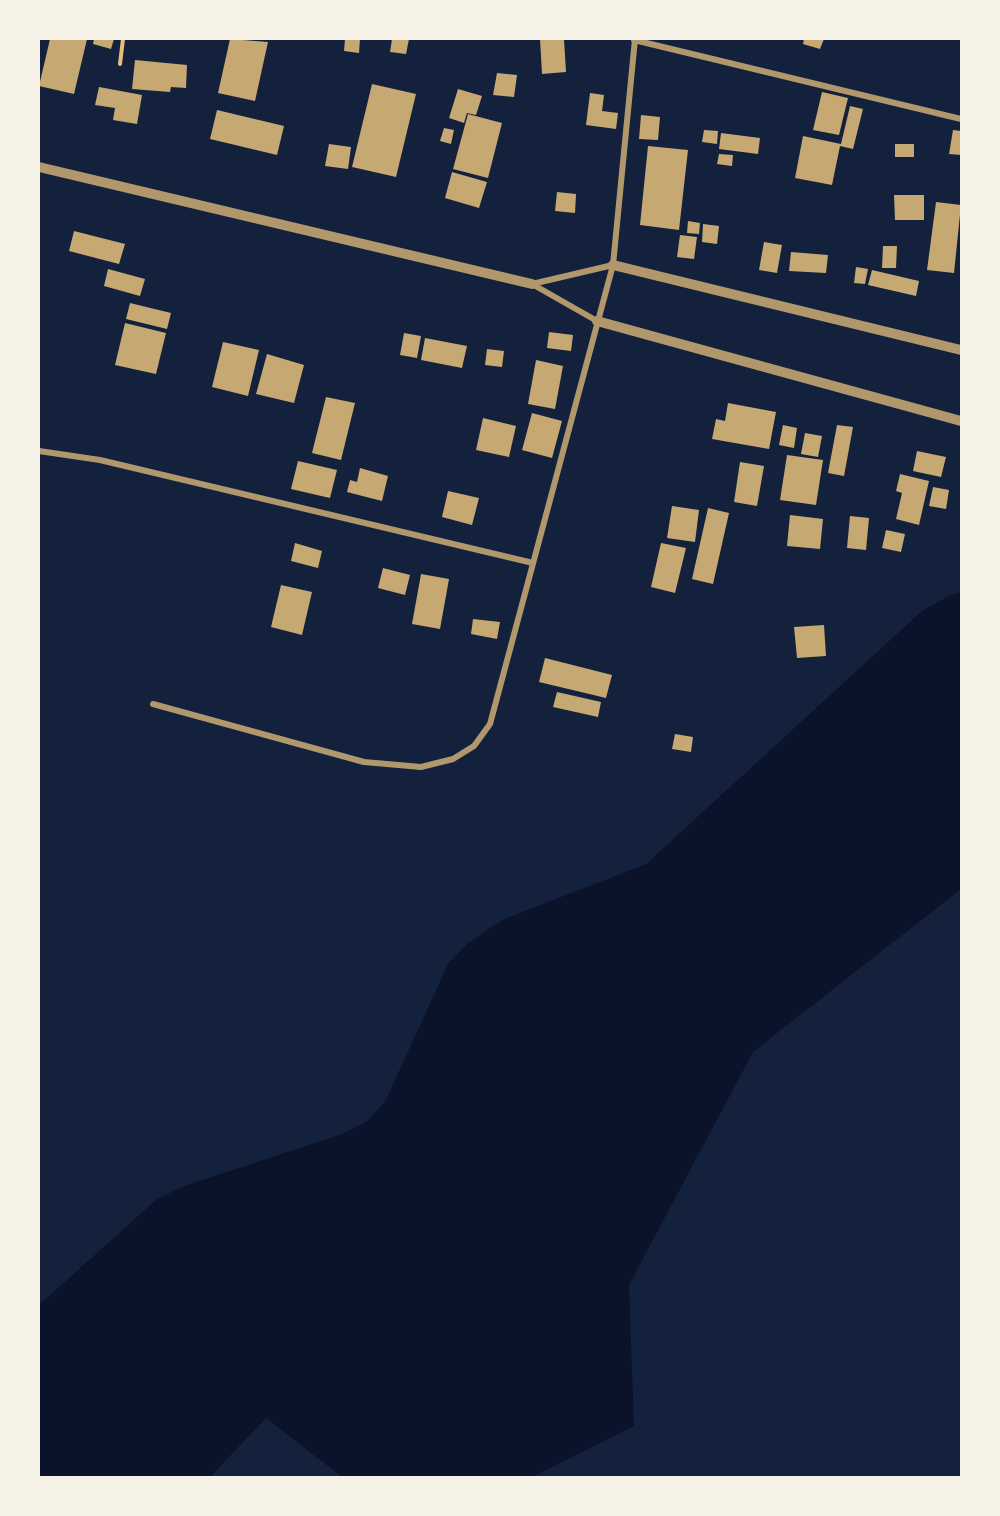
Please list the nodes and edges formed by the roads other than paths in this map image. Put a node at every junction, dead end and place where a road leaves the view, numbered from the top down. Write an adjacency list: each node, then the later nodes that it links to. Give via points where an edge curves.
1 (634, 40): 2 (street); 4 (street)
2 (961, 119)
3 (39, 167): 5 (street)
4 (612, 265): 5 (street); 6 (street); 7 (street)
5 (531, 284): 6 (street)
6 (597, 321): 8 (street); 10 (street)
7 (961, 350)
8 (961, 421)
9 (39, 451): 10 (street, via 100,460)
10 (534, 563): 11 (street, via 490,724 474,746 453,759 421,767 364,762)
11 (153, 704)

